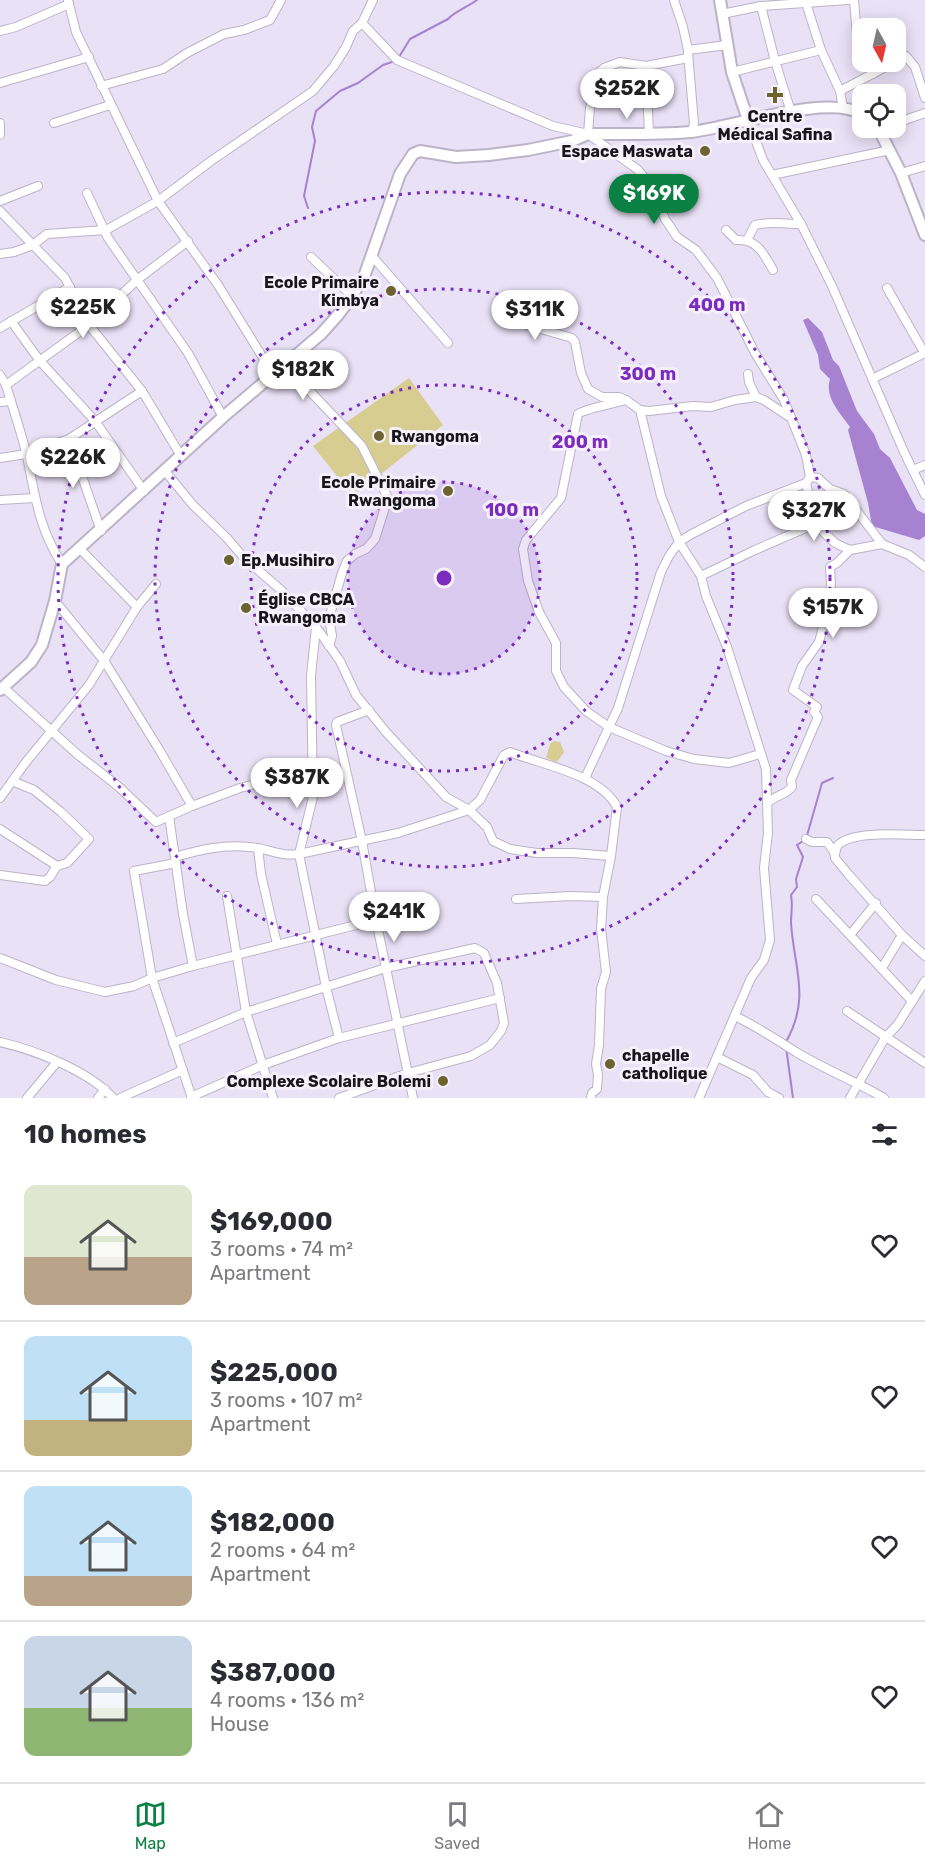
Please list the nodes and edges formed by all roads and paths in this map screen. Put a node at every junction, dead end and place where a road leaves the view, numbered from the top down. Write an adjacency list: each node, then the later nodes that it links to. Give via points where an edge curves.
1 (281, 0): 27 (street, via 270,20 224,34 163,69)
2 (373, 0): 12 (street)
3 (674, 0): 16 (street)
4 (720, 0): 10 (street)
5 (848, 0): 7 (street)
6 (854, 0): 11 (street)
7 (805, 1): 9 (street); 15 (street)
8 (69, 2): 13 (street); 18 (street, via 76,32)
9 (761, 6): 10 (street); 19 (street)
10 (722, 14): 14 (street)
11 (856, 18)
12 (362, 22): 40 (street, via 397,60 553,126); 51 (street, via 313,91)
13 (0, 31)
14 (727, 45): 16 (street); 23 (street)
15 (821, 50): 19 (street); 28 (street)
16 (688, 54): 21 (street); 39 (street)
17 (906, 56): 22 (street)
18 (89, 57): 26 (street); 27 (street)
19 (775, 62): 23 (street); 33 (street)
20 (925, 63): 22 (street)
21 (646, 66): 40 (street, via 620,62 598,73); 41 (street)
22 (915, 67): 29 (street)
23 (732, 72): 35 (street)
24 (877, 72): 25 (street)
25 (873, 74): 28 (street)
26 (0, 83)
27 (101, 86): 30 (street)
28 (840, 91): 31 (street)
29 (925, 98)
30 (110, 105): 38 (street); 51 (street)
31 (843, 108): 32 (street); 33 (street)
32 (852, 111)
33 (791, 112): 35 (street)
34 (925, 113): 36 (street)
35 (748, 120): 39 (street); 47 (street)
36 (906, 120)
37 (0, 123): 42 (street)
38 (54, 123)
39 (692, 132): 41 (street)
40 (588, 134): 41 (street); 62 (street, via 561,143 489,155 456,157 420,151 413,154 400,174); 89 (street, via 637,169 652,186 677,237 707,262)
41 (649, 134)
42 (0, 135)
43 (885, 138): 44 (street)
44 (890, 150): 46 (street); 47 (street)
45 (925, 165): 46 (street)
46 (901, 172): 53 (street)
47 (772, 175): 54 (street)
48 (38, 186): 50 (street)
49 (87, 193): 55 (street)
50 (0, 201)
51 (158, 201): 55 (street); 59 (street)
52 (0, 211): 60 (street)
53 (922, 219): 57 (street)
54 (801, 224): 58 (street, via 755,225); 80 (street)
55 (106, 230): 60 (street, via 47,234); 65 (street)
56 (726, 230): 58 (street, via 736,240)
57 (925, 235)
58 (747, 240): 64 (street, via 760,249)
59 (188, 241): 65 (street); 77 (street)
60 (33, 244): 61 (street); 66 (street)
61 (0, 255)
62 (372, 256): 68 (street); 73 (street)
63 (311, 257): 68 (street)
64 (773, 270)
65 (137, 280): 71 (street); 88 (street, via 188,353)
66 (70, 287): 69 (street); 71 (street)
67 (887, 288): 74 (street)
68 (352, 296): 76 (street, via 321,334)
69 (11, 321): 72 (street); 75 (street)
70 (513, 321): 84 (street, via 572,338 588,389 602,397)
71 (89, 325): 75 (street); 82 (street)
72 (0, 328)
73 (448, 343)
74 (925, 353): 80 (street)
75 (40, 361): 81 (street); 90 (street)
76 (285, 364): 77 (street); 116 (street, via 362,446 388,498 375,539 347,561 342,573 329,618)
77 (273, 374): 88 (street)
78 (748, 374): 83 (street)
79 (0, 375): 81 (street)
80 (872, 380): 96 (street)
81 (6, 385): 85 (street)
82 (142, 391): 90 (street); 93 (street)
83 (756, 397): 87 (street, via 711,407); 89 (street)
84 (626, 400): 87 (street); 120 (street, via 578,414 561,498 523,549 528,581 556,643 556,671 564,687 586,711)
85 (11, 401): 86 (street); 92 (street)
86 (0, 402)
87 (640, 410): 105 (street, via 661,496)
88 (223, 417): 93 (street)
89 (790, 417): 98 (street, via 806,455)
90 (95, 421): 91 (street); 99 (street)
91 (69, 439): 92 (street); 104 (street)
92 (26, 454): 94 (street); 101 (street)
93 (181, 456): 97 (street)
94 (0, 458)
95 (925, 465): 96 (street)
96 (914, 470): 100 (street)
97 (165, 471): 99 (street); 115 (street, via 244,558)
98 (808, 480): 103 (street); 105 (street, via 746,506); 106 (street, via 818,478 830,489 844,494)
99 (144, 492): 104 (street)
100 (925, 495)
101 (35, 498): 102 (street); 109 (street, via 50,545)
102 (0, 500)
103 (815, 524): 108 (street, via 835,543); 111 (street)
104 (101, 531): 107 (street)
105 (679, 542): 111 (street); 120 (street, via 661,572 627,686)
106 (882, 544): 108 (street); 110 (street, via 909,555)
107 (80, 549): 109 (street); 114 (street)
108 (850, 550): 127 (street, via 830,567 829,605 819,642 802,666 793,690 817,706 814,712 818,717 791,780 792,787)
109 (62, 564): 113 (street)
110 (925, 567)
111 (701, 576): 122 (street)
112 (156, 584): 114 (street)
113 (55, 601): 117 (street); 118 (street, via 42,645 31,662)
114 (137, 607): 117 (street)
115 (316, 627): 116 (street); 123 (street, via 311,676)
116 (329, 646): 119 (street)
117 (105, 662): 121 (street); 128 (street)
118 (2, 689): 121 (street)
119 (369, 710): 129 (street, via 446,797); 134 (street, via 336,725)
120 (609, 727): 122 (street, via 694,759 729,763); 124 (street)
121 (52, 731): 125 (street); 130 (street, via 156,822)
122 (760, 754): 127 (street, via 766,769)
123 (314, 773): 128 (street, via 240,788); 136 (street, via 313,796)
124 (585, 778): 129 (street, via 510,752 504,755 480,801); 138 (street, via 599,786 617,807)
125 (12, 782): 126 (street); 140 (street, via 34,790 88,836 67,863)
126 (0, 798)
127 (768, 803): 165 (street, via 764,868 770,940)
128 (192, 806): 130 (street)
129 (469, 810): 134 (street); 138 (street, via 487,827 493,841 510,849)
130 (169, 816): 139 (street)
131 (0, 829): 140 (street)
132 (925, 835): 137 (street, via 849,838 837,846)
133 (806, 839): 137 (street, via 827,842)
134 (362, 842): 136 (street); 147 (street)
135 (258, 848): 136 (street, via 284,856); 139 (street, via 196,850); 151 (street)
136 (299, 854): 148 (street)
137 (835, 854): 146 (street)
138 (611, 856): 143 (street)
139 (176, 860): 155 (street); 158 (street, via 134,871)
140 (57, 866): 141 (street, via 45,881)
141 (0, 875)
142 (227, 896): 152 (street)
143 (603, 897): 144 (street); 188 (street, via 601,929 606,972 601,989 597,1089)
144 (516, 899)
145 (816, 899): 149 (street)
146 (876, 903): 149 (street); 150 (street)
147 (376, 920): 148 (street); 157 (street)
148 (316, 935): 151 (street); 160 (street)
149 (850, 935): 156 (street)
150 (902, 935): 153 (street); 156 (street)
151 (278, 944): 152 (street)
152 (238, 956): 155 (street); 164 (street)
153 (925, 956)
154 (0, 958): 158 (street, via 56,980 105,992)
155 (193, 966): 158 (street)
156 (882, 968): 162 (street)
157 (386, 969): 160 (street); 161 (street, via 475,948 484,953); 166 (street)
158 (152, 978): 170 (street)
159 (925, 981): 162 (street)
160 (326, 987): 164 (street); 167 (street)
161 (500, 998): 166 (street); 176 (street, via 504,1023 490,1045 471,1056)
162 (912, 1001): 168 (street)
163 (847, 1011): 168 (street)
164 (246, 1012): 170 (street); 174 (street)
165 (735, 1016): 171 (street); 177 (street)
166 (398, 1022): 167 (street); 176 (street)
167 (339, 1038): 174 (street)
168 (885, 1038): 173 (street); 177 (street)
169 (0, 1042): 172 (street)
170 (174, 1043): 175 (street)
171 (717, 1057): 179 (street, via 753,1075); 189 (street)
172 (57, 1062): 178 (street); 180 (street)
173 (925, 1063)
174 (263, 1065): 184 (street); 185 (street)
175 (183, 1070): 183 (street); 184 (street)
176 (408, 1073): 186 (street); 187 (street)
177 (858, 1082): 191 (street); 192 (street)
178 (105, 1089): 181 (street); 182 (street)
179 (766, 1095): 190 (street)
180 (27, 1098)
181 (98, 1098)
182 (113, 1098)
183 (120, 1098)
184 (192, 1098)
185 (273, 1098)
186 (339, 1098)
187 (413, 1098)
188 (591, 1098)
189 (699, 1098)
190 (779, 1098)
191 (850, 1098)
192 (884, 1098)

